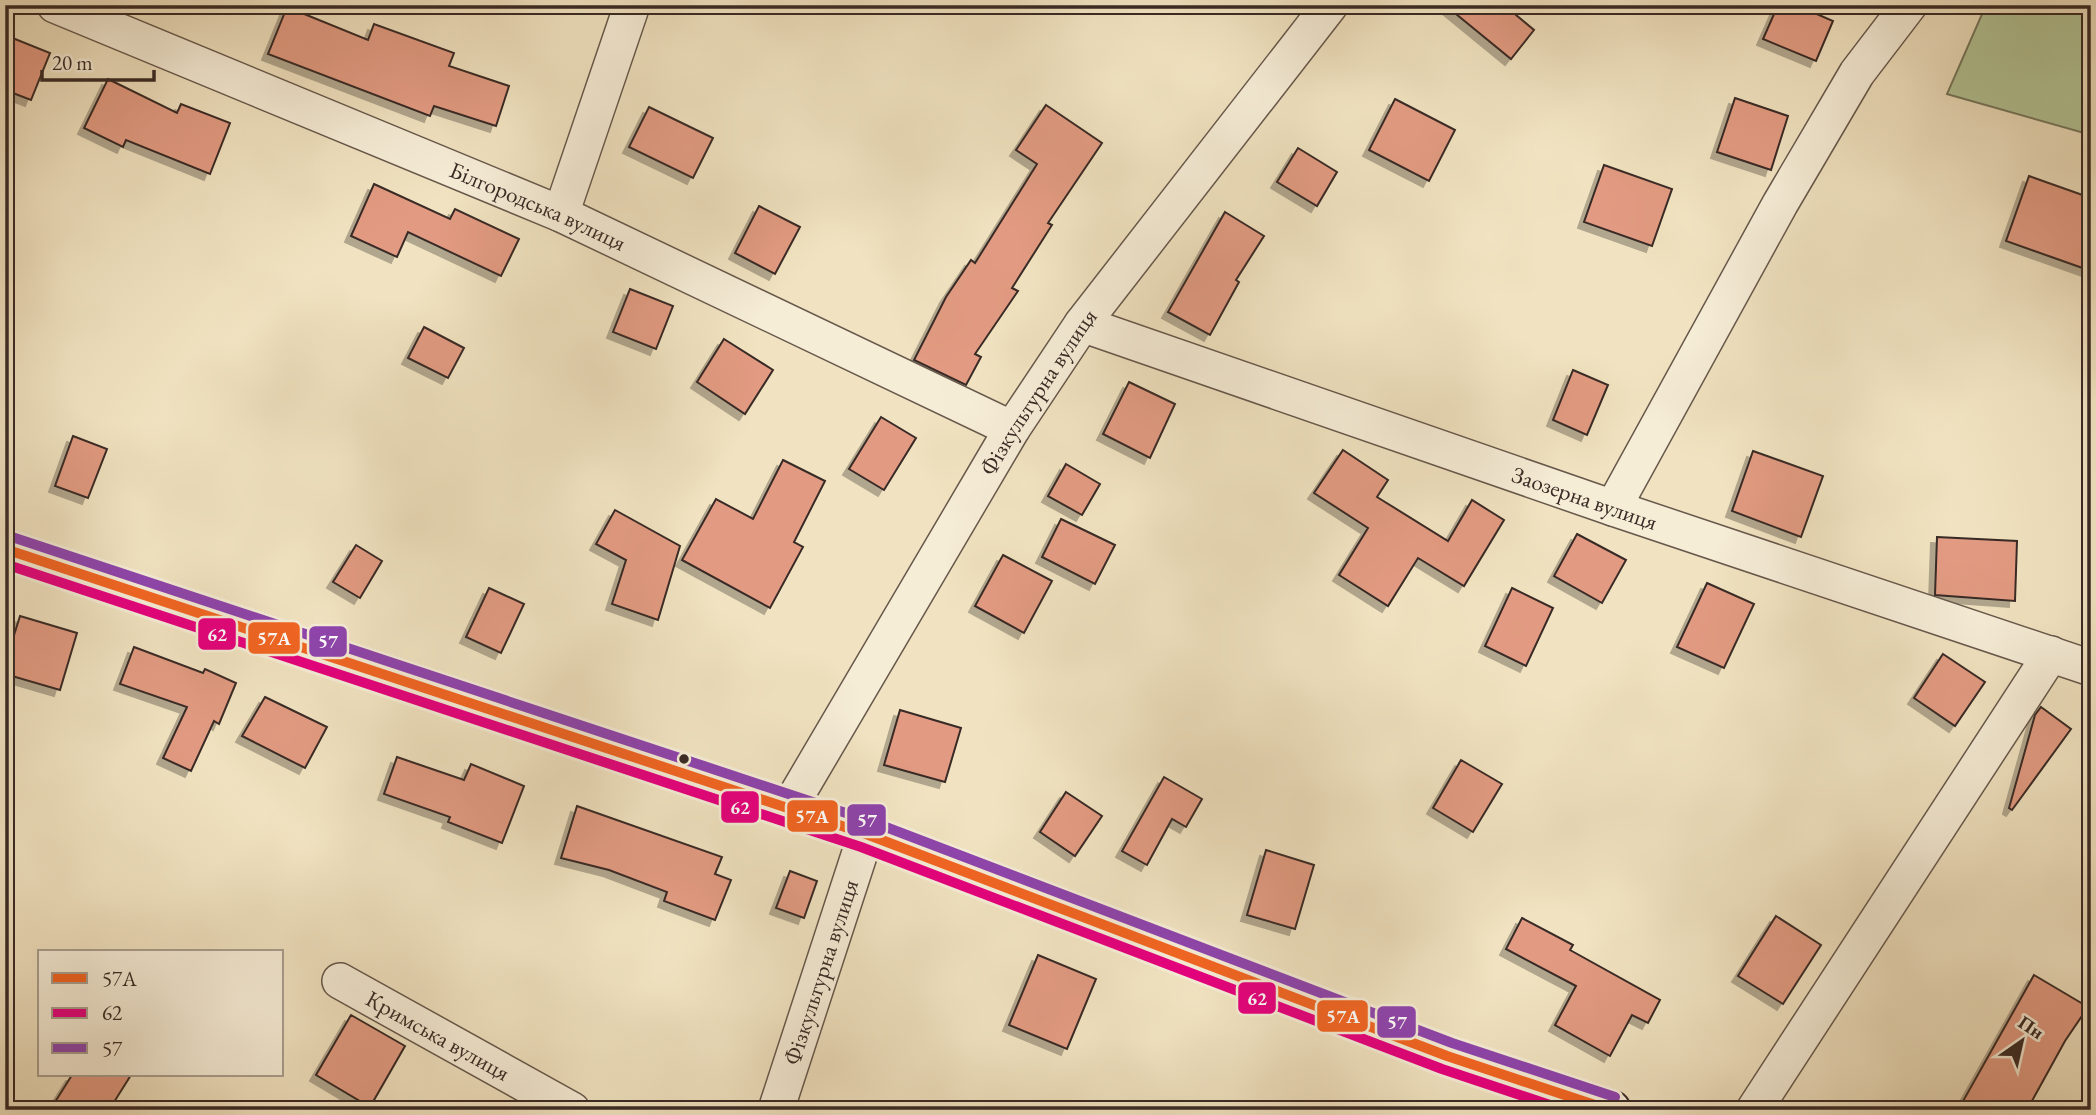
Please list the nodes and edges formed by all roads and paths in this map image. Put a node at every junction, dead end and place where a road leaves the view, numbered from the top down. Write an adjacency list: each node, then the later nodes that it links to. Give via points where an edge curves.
1 (55, 5): 5 (street, Білгородська вулиця)
2 (632, 5): 5 (street)
3 (1909, 5): 8 (street, via 1857,73)
4 (1327, 6): 6 (street, Фізкультурна вулиця)
5 (561, 214): 7 (street, Білгородська вулиця)
6 (1082, 324): 7 (street, Фізкультурна вулиця); 8 (street, Заозерна вулиця)
7 (1012, 429): 12 (street, Фізкультурна вулиця)
8 (1613, 508): 10 (street, Заозерна вулиця)
9 (5, 549): 12 (main road)
10 (2050, 654): 11 (street, Заозерна вулиця); 18 (street)
11 (2091, 668)
12 (789, 808): 13 (main road)
13 (866, 834): 16 (street, Фізкультурна вулиця); 17 (main road, via 1447,1055)
14 (340, 981): 15 (street, Кримська вулиця)
15 (572, 1110)
16 (776, 1110)
17 (1611, 1110)
18 (1754, 1110)

